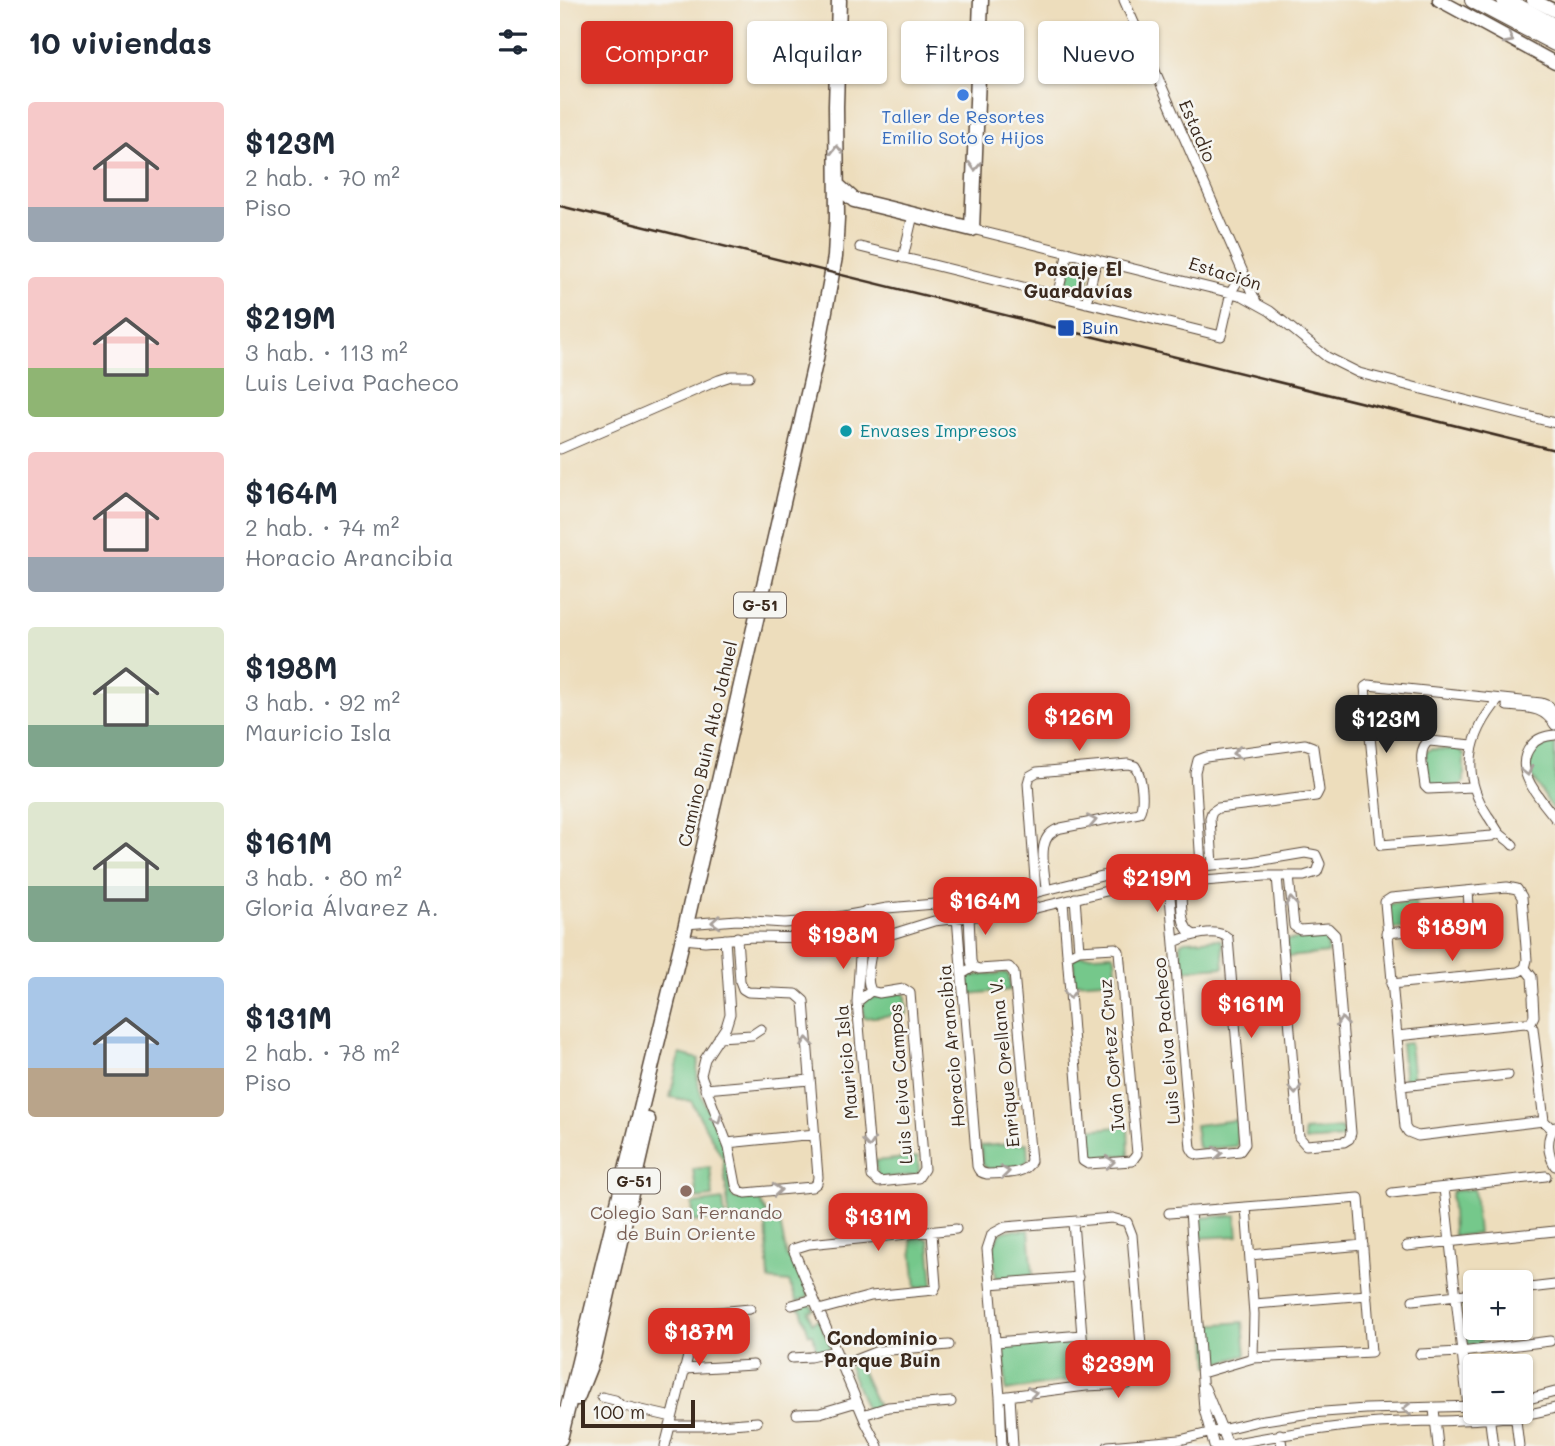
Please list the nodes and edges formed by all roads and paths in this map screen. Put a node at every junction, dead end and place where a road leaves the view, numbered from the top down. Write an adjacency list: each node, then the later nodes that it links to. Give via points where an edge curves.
1 (839, 0): 14 (main road, G-51, one-way to 1)
2 (981, 0): 18 (main road, one-way to 18)
3 (1124, 0): 23 (street, Estadio)
4 (1439, 0): 13 (main road, one-way to 13)
5 (1464, 0): 9 (highway)
6 (1473, 0): 9 (highway)
7 (1513, 0): 11 (highway)
8 (1533, 0): 10 (main road)
9 (1502, 7): 11 (highway); 12 (highway)
10 (1555, 11)
11 (1555, 27)
12 (1555, 43)
13 (1555, 63)
14 (837, 186): 15 (main road, Estación); 17 (main road, G-51)
15 (864, 204): 16 (main road, Estación); 17 (main road, via 848,207)
16 (913, 215): 18 (main road, Estación); 21 (street)
17 (837, 218): 65 (main road, Camino Buin Alto Jahuel / G-51, via 833,270 801,429)
18 (972, 229): 20 (street, Estación)
19 (860, 247): 21 (street)
20 (1068, 252): 22 (street, Estación); 25 (street)
21 (903, 258): 25 (street)
22 (1097, 259): 24 (street, Estación); 27 (street)
23 (1242, 274): 24 (street); 26 (street, Estadio)
24 (1231, 292): 26 (street, Estación); 27 (street, via 1221,336)
25 (1057, 296): 27 (street)
26 (1256, 302): 29 (street, Estación, via 1319,351 1359,373)
27 (1086, 303)
28 (749, 376): 30 (street, via 719,380)
29 (1555, 423)
30 (560, 449)
31 (1497, 702): 32 (street, via 1546,704); 33 (street, via 1541,710); 35 (street); 42 (street, via 1365,688 1381,845)
32 (1555, 714)
33 (1555, 725)
34 (1555, 735): 40 (street, one-way to 40, via 1533,744 1524,767)
35 (1473, 745): 36 (street); 36 (street, via 1429,741 1422,750 1428,789)
36 (1474, 787): 42 (street)
37 (1198, 802): 38 (street); 38 (street, one-way to 37, via 1316,796 1312,745 1200,758 1195,772); 39 (street)
38 (1212, 813): 39 (street); 47 (street)
39 (1198, 816): 46 (street)
40 (1555, 818)
41 (1031, 831): 43 (street); 43 (street, one-way to 41, via 1140,812 1139,772 1133,765 1037,772 1028,783); 56 (street)
42 (1498, 833): 44 (street)
43 (1046, 835): 56 (street)
44 (1513, 845)
45 (1251, 862): 47 (street); 50 (street, via 1305,853 1319,857 1315,874); 51 (street)
46 (1202, 866): 47 (street); 48 (street)
47 (1213, 866)
48 (1132, 872): 54 (street); 56 (street)
49 (1277, 876): 50 (street); 51 (street); 70 (street)
50 (1289, 876): 66 (street, one-way to 50, via 1292,921)
51 (1252, 877): 52 (street)
52 (1181, 883): 53 (street); 68 (street, via 1184,926)
53 (1169, 884): 54 (street); 75 (street, Luis Leiva Pacheco)
54 (1133, 886): 58 (street)
55 (1468, 891): 67 (street, via 1389,899 1384,906); 67 (street, via 1467,926); 79 (street, via 1512,887 1520,892)
56 (1041, 892): 57 (street)
57 (1023, 896): 60 (street); 61 (street)
58 (1075, 898): 59 (street); 76 (street)
59 (1063, 902): 60 (street); 77 (street)
60 (1028, 910): 62 (street)
61 (865, 911): 64 (street, via 800,922); 73 (street, via 873,923)
62 (969, 916): 63 (street); 78 (street, Horacio Arancibia)
63 (957, 918): 73 (street); 80 (street, Horacio Arancibia)
64 (745, 920): 65 (street, one-way to 65); 69 (street)
65 (687, 924): 71 (main road, Camino Buin Alto Jahuel / G-51)
66 (1299, 929): 70 (street); 70 (street, one-way to 66, via 1299,1139 1309,1145 1343,1142 1351,1133 1334,933 1328,928)
67 (1386, 933): 81 (street)
68 (1195, 935): 75 (street); 75 (street, Luis Leiva Pacheco, one-way to 68, via 1191,1147 1199,1155 1238,1152 1245,1144 1228,941 1219,933)
69 (741, 937): 72 (street); 74 (street); 83 (street, via 740,981)
70 (1281, 938)
71 (683, 939): 72 (street); 165 (main road, Camino Buin Alto Jahuel / G-51)
72 (725, 939): 84 (street)
73 (873, 940): 74 (street); 82 (street, Mauricio Isla)
74 (861, 941): 85 (street, Mauricio Isla)
75 (1174, 942)
76 (1079, 950): 77 (street); 77 (street, Iván Cortez Cruz, one-way to 76, via 1084,1163 1135,1159 1120,953 1117,949)
77 (1067, 956)
78 (973, 967): 80 (street, Enrique Orellana V.); 99 (street, Enrique Orellana V., one-way to 78, via 1023,1170 1031,1161 1014,973 1009,967)
79 (1525, 968): 81 (street); 86 (street, via 1532,977 1534,1016)
80 (961, 974): 99 (street, Horacio Arancibia)
81 (1391, 984): 88 (street)
82 (872, 991): 85 (street); 101 (street, Luis Leiva Campos, via 907,990 910,995 924,1169 918,1178)
83 (748, 992): 84 (street); 91 (street, one-way to 83, via 803,999 792,993)
84 (730, 1000): 89 (street, via 728,1023)
85 (857, 1002): 101 (street, Mauricio Isla, one-way to 101)
86 (1530, 1024): 88 (street); 94 (street)
87 (761, 1029): 89 (street, via 752,1035)
88 (1397, 1036): 92 (street)
89 (719, 1037): 93 (street, via 701,1069)
90 (1508, 1076): 92 (street)
91 (810, 1080): 93 (street); 96 (street)
92 (1401, 1086): 94 (street, via 1405,1127 1415,1136)
93 (705, 1089): 97 (street, one-way to 97)
94 (1544, 1121): 95 (street)
95 (1554, 1128): 98 (street, via 1548,1141)
96 (815, 1135): 97 (street); 97 (street, one-way to 96, via 737,1189 742,1192 808,1188 818,1177)
97 (727, 1143)
98 (1555, 1166)
99 (980, 1172)
100 (1546, 1176): 102 (street)
101 (875, 1180)
102 (1444, 1188): 103 (street); 111 (street)
103 (1392, 1193)
104 (1246, 1207): 105 (street); 112 (street, via 1359,1198); 114 (street)
105 (1190, 1211): 106 (street); 141 (street)
106 (1169, 1213)
107 (1073, 1222): 115 (street); 116 (street, via 1004,1227 992,1234 987,1249); 143 (street, via 1112,1218 1127,1222 1132,1235 1142,1358 1137,1377 1123,1385)
108 (956, 1229): 110 (street)
109 (1555, 1231): 111 (street)
110 (932, 1233): 122 (street, via 793,1249); 127 (street, via 934,1290 872,1296)
111 (1450, 1241): 113 (street); 121 (street)
112 (1363, 1245): 114 (street); 120 (street)
113 (1407, 1246)
114 (1250, 1255): 124 (street)
115 (1078, 1278): 116 (street); 128 (street)
116 (990, 1284): 130 (street)
117 (1555, 1285): 118 (street)
118 (1533, 1288)
119 (1463, 1294): 121 (street)
120 (1367, 1295): 124 (street); 136 (street, via 1371,1352)
121 (1455, 1295): 123 (street); 133 (street)
122 (814, 1299): 125 (street); 127 (street)
123 (1413, 1300)
124 (1254, 1304): 136 (street)
125 (792, 1305)
126 (750, 1309): 140 (street, via 700,1315)
127 (819, 1310): 132 (street)
128 (1082, 1335): 130 (street); 143 (street)
129 (1550, 1341): 133 (street)
130 (996, 1342): 145 (street)
131 (949, 1345): 139 (street, via 878,1351)
132 (836, 1351): 135 (street); 139 (street)
133 (1461, 1352): 134 (street); 137 (street)
134 (1420, 1353)
135 (792, 1357)
136 (1253, 1358): 141 (street)
137 (1463, 1363)
138 (753, 1365): 140 (street)
139 (842, 1365): 148 (street)
140 (684, 1368): 157 (street)
141 (1202, 1373): 142 (street)
142 (1202, 1384): 162 (street); 163 (street)
143 (1086, 1386): 145 (street, one-way to 143)
144 (1555, 1392): 147 (street)
145 (1005, 1396): 170 (street); 171 (street)
146 (603, 1397): 157 (street, via 615,1400 618,1409)
147 (1533, 1398)
148 (857, 1402): 154 (street, via 820,1413); 156 (street)
149 (951, 1402): 156 (street, via 888,1407)
150 (1463, 1407): 152 (street)
151 (1555, 1408): 153 (street)
152 (1434, 1409): 159 (street); 162 (street, one-way to 162, via 1327,1411)
153 (1533, 1411)
154 (797, 1414)
155 (1463, 1418): 159 (street)
156 (864, 1419): 168 (street); 169 (street)
157 (671, 1421): 158 (street, via 705,1426); 167 (street)
158 (757, 1422)
159 (1436, 1422): 164 (street); 175 (street)
160 (1491, 1424): 176 (street)
161 (1516, 1424): 177 (street)
162 (1222, 1430): 163 (street); 166 (street)
163 (1209, 1433): 172 (street); 173 (street)
164 (1280, 1434): 166 (street); 174 (street)
165 (560, 1439)
166 (1224, 1445)
167 (665, 1446)
168 (870, 1446)
169 (878, 1446)
170 (1002, 1446)
171 (1013, 1446)
172 (1108, 1446)
173 (1214, 1446)
174 (1282, 1446)
175 (1438, 1446)
176 (1493, 1446)
177 (1519, 1446)

